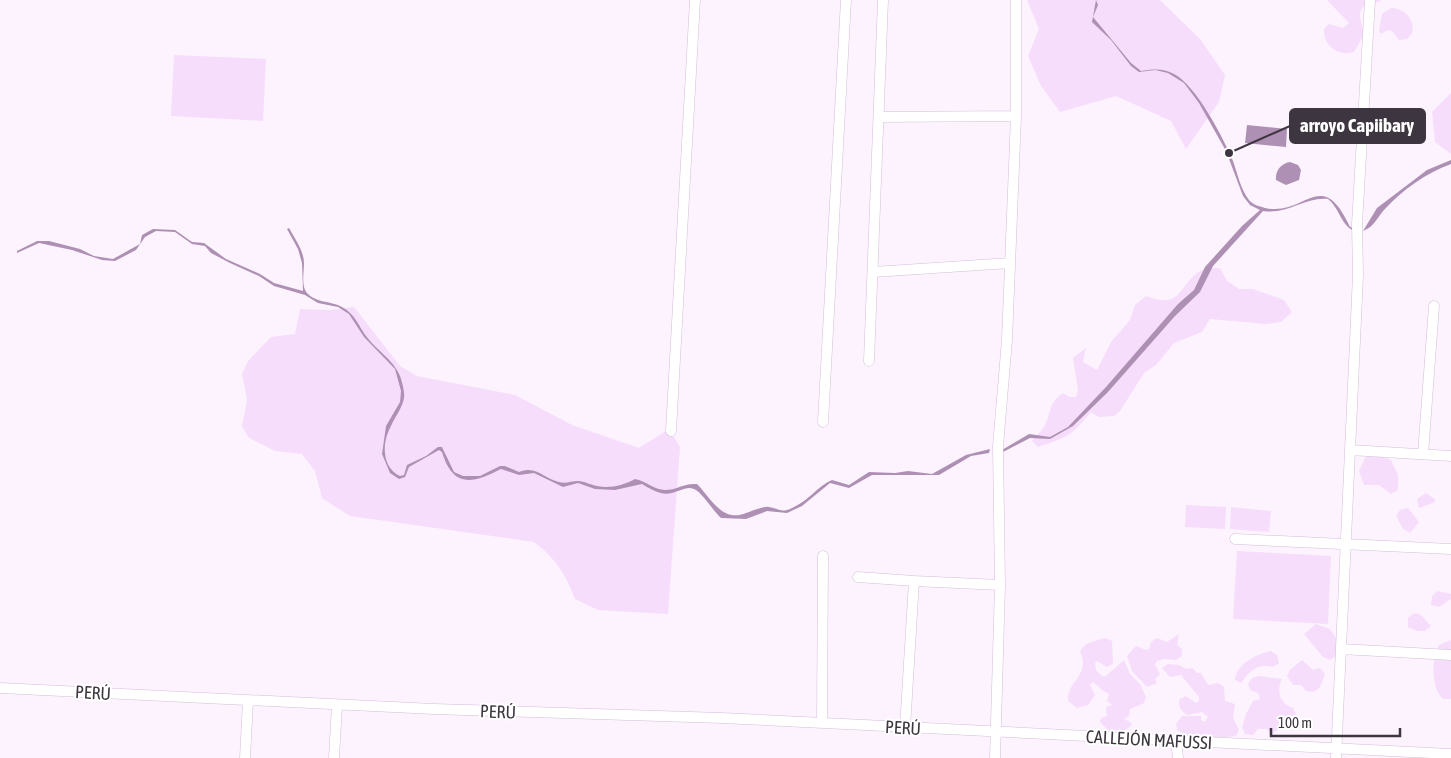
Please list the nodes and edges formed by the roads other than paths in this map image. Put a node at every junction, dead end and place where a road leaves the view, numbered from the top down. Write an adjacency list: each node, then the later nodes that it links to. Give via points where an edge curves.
1 (695, 0): 13 (street)
2 (846, 0): 12 (street)
3 (883, 0): 7 (street)
4 (1016, 0): 6 (street)
5 (1370, 0): 14 (street, via 1357,224 1358,275)
6 (1016, 116): 7 (street); 8 (street)
7 (880, 117): 9 (street)
8 (1010, 263): 9 (street); 23 (street, via 998,446)
9 (873, 272): 11 (street)
10 (1434, 306): 15 (street)
11 (869, 361)
12 (823, 422)
13 (671, 431)
14 (1350, 450): 15 (street); 18 (street)
15 (1422, 454): 16 (street)
16 (1451, 456)
17 (1235, 540): 18 (street)
18 (1346, 543): 19 (street); 24 (street)
19 (1451, 549)
20 (823, 556): 29 (street)
21 (858, 577): 22 (street)
22 (914, 581): 23 (street); 30 (street)
23 (1000, 584): 31 (street)
24 (1341, 649): 25 (street); 33 (street)
25 (1451, 655)
26 (0, 688): 27 (street, PERÚ)
27 (248, 701): 28 (street, PERÚ); 35 (street)
28 (337, 705): 29 (street, PERÚ); 36 (street)
29 (822, 723): 30 (street, PERÚ)
30 (905, 728): 31 (street, PERÚ)
31 (996, 732): 32 (street, CALLEJÓN MAFUSSI); 37 (street)
32 (1176, 741): 33 (street, CALLEJÓN MAFUSSI); 38 (street)
33 (1336, 753): 34 (street, CALLEJÓN MAFUSSI)
34 (1451, 754)
35 (245, 758)
36 (334, 758)
37 (996, 758)
38 (1178, 758)

